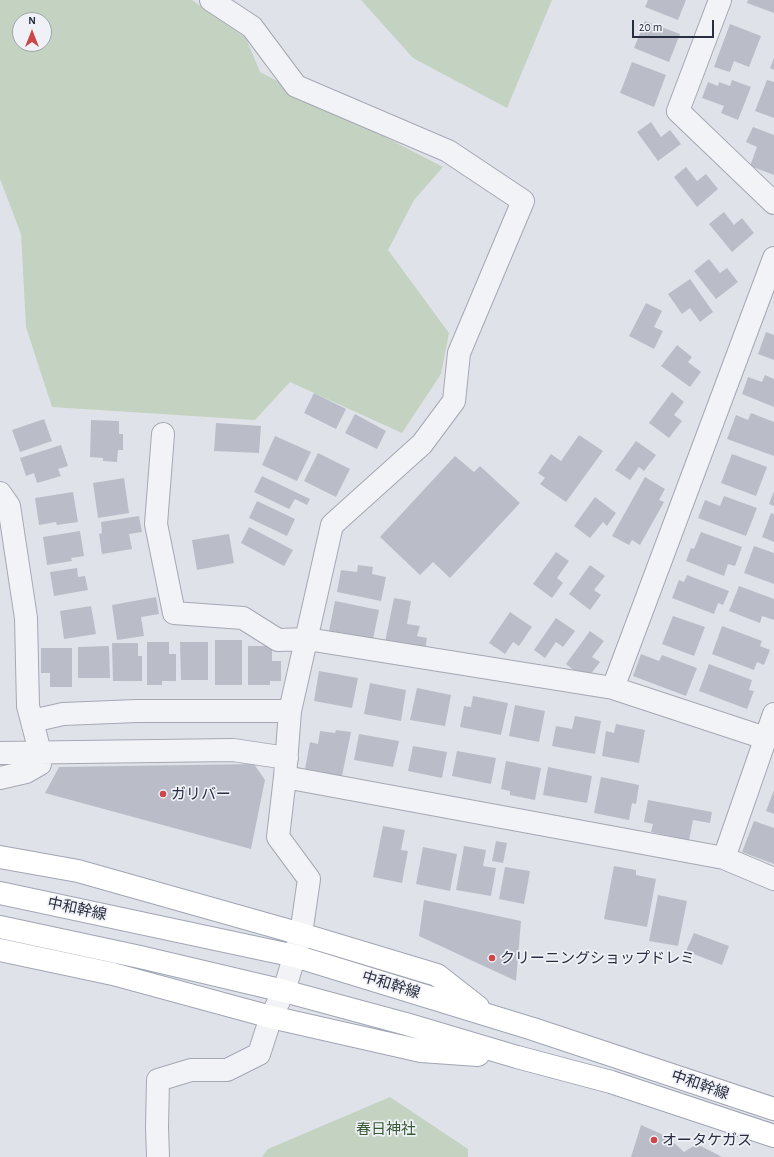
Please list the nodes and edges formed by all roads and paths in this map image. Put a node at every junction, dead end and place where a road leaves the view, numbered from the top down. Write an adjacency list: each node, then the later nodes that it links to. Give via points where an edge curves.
1 (211, 0): 7 (street, via 252,28 296,86 448,151 523,201 459,353 454,401 422,444 332,525)
2 (720, 0): 3 (street, via 678,111)
3 (774, 203)
4 (774, 258): 8 (street)
5 (163, 434): 7 (street, via 156,524 174,613 243,618 278,640)
6 (0, 493): 11 (street, via 9,506 26,618 28,706)
7 (307, 639): 8 (street); 9 (street)
8 (613, 688): 12 (street)
9 (290, 711): 11 (street, via 137,711 62,714); 15 (street)
10 (774, 714): 12 (street)
11 (32, 721): 13 (street)
12 (765, 738): 18 (street)
13 (40, 752): 14 (street); 15 (street, via 233,750); 16 (street, via 40,764 26,772)
14 (0, 753)
15 (286, 768): 18 (street); 22 (street, via 278,837 309,879)
16 (0, 778)
17 (0, 857): 22 (main road, via 78,871)
18 (724, 858): 19 (street)
19 (774, 879)
20 (0, 893): 24 (main road, 中和幹線)
21 (0, 927): 25 (main road, 中和幹線)
22 (301, 934): 24 (street); 26 (main road, via 437,975)
23 (0, 950): 27 (main road, via 113,974)
24 (294, 956): 25 (street); 26 (main road, 中和幹線)
25 (284, 990): 27 (street); 28 (main road, 中和幹線)
26 (489, 1015): 29 (main road, 中和幹線)
27 (271, 1017): 28 (main road, via 420,1051); 31 (street, via 259,1054 227,1070 191,1070 158,1080)
28 (517, 1057): 30 (main road, 中和幹線, via 611,1082)
29 (774, 1110)
30 (774, 1136)
31 (158, 1157)

